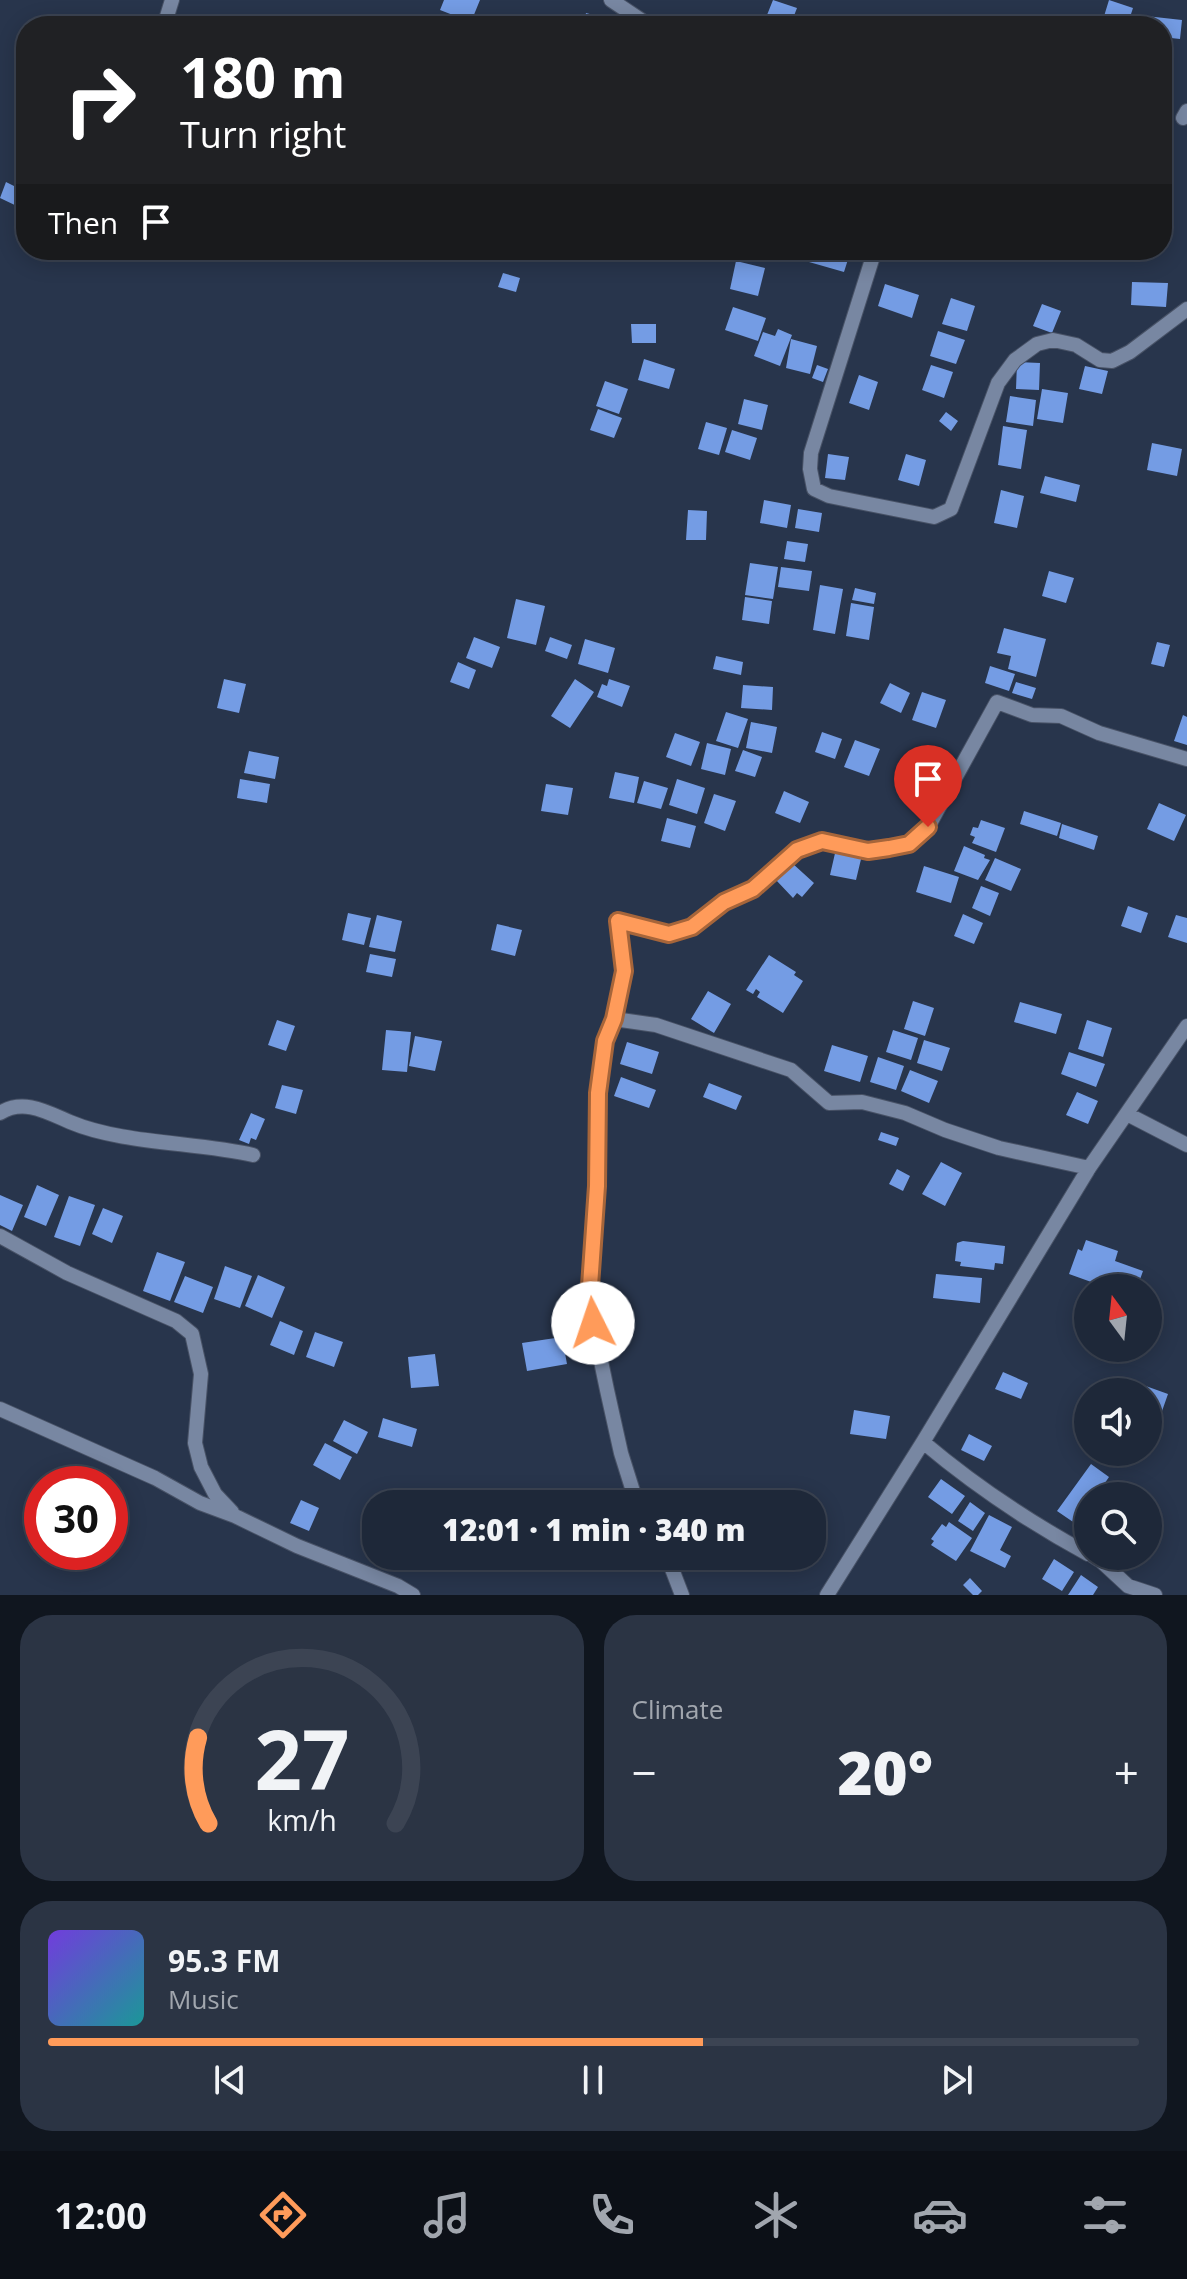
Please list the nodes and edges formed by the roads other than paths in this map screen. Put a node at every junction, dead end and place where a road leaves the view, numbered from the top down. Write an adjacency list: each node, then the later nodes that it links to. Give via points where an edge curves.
1 (611, 0): 2 (street)
2 (635, 16)
3 (872, 260): 4 (street, via 811,453 814,489 934,517 951,509 998,383 1015,360 1053,340 1112,361)
4 (1187, 309)
5 (1187, 759): 6 (street, via 1061,716 1032,715 997,702 928,827 909,844 868,851 822,841 797,850 753,889 724,902 692,927 669,934 618,921 624,971)
6 (614, 1019): 12 (street, via 656,1025 791,1070 829,1103 862,1102 999,1148); 16 (street, via 605,1041 598,1093 590,1286 593,1323)
7 (1187, 1026): 9 (street)
8 (0, 1113): 11 (street, via 31,1106 73,1124)
9 (1127, 1114): 10 (street); 12 (street)
10 (1187, 1145)
11 (253, 1155)
12 (1089, 1168): 15 (street)
13 (0, 1236): 17 (street, via 67,1273 176,1321 192,1334 201,1374 195,1443 215,1494)
14 (0, 1409): 17 (street)
15 (923, 1442): 18 (street, via 962,1475); 23 (street)
16 (633, 1490)
17 (235, 1516): 21 (street)
18 (1074, 1546)
19 (672, 1570): 22 (street)
20 (1111, 1570): 24 (street, via 1128,1586)
21 (413, 1595)
22 (682, 1595)
23 (827, 1595)
24 (1155, 1595)

